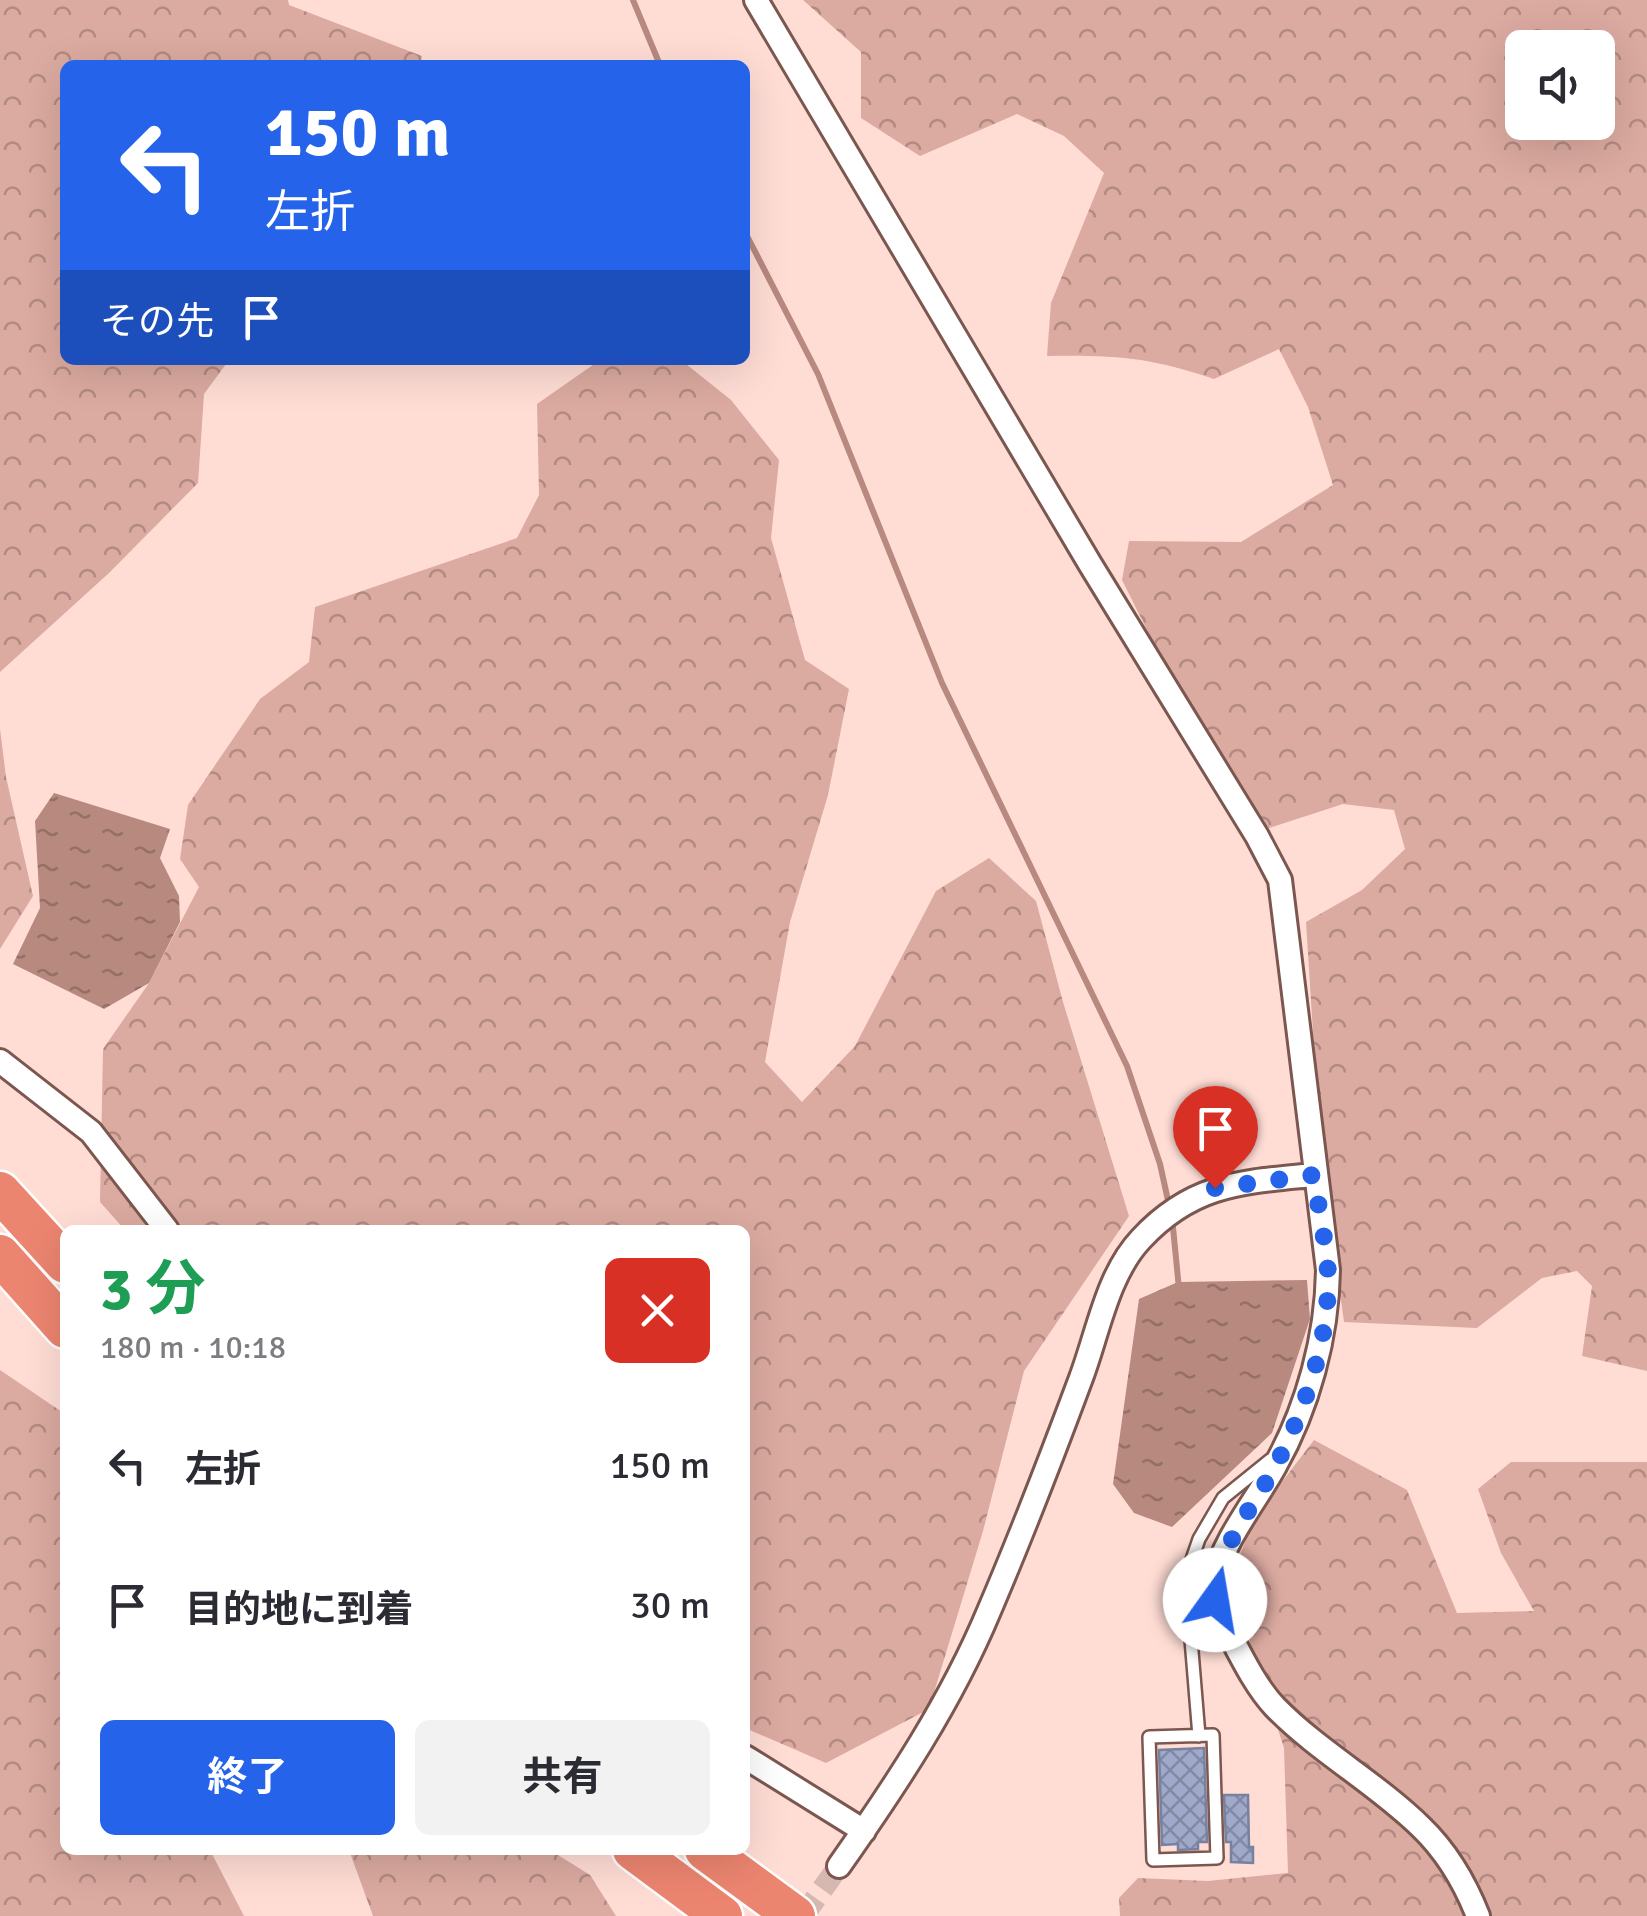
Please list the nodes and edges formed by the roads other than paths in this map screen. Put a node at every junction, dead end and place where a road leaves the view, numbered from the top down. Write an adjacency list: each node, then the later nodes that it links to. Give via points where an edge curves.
1 (756, 0): 3 (street, via 1280,880)
2 (0, 1061): 5 (street, via 91,1132)
3 (1314, 1175): 9 (street, via 1327,1311); 12 (street, via 1215,1188 1177,1207 1139,1241 1112,1288 989,1612 942,1710)
4 (0, 1192): 7 (highway)
5 (162, 1225)
6 (0, 1255): 8 (highway)
7 (60, 1258)
8 (60, 1322)
9 (1284, 1448): 10 (lane, via 1224,1498 1189,1568); 18 (street, via 1216,1578 1215,1600 1225,1625 1272,1704 1422,1828 1463,1882)
10 (1199, 1736): 10 (lane, via 1214,1736 1217,1858 1153,1860 1149,1737)
11 (750, 1760): 12 (street)
12 (864, 1831): 15 (street)
13 (640, 1855): 16 (highway)
14 (712, 1855): 17 (highway)
15 (840, 1866)
16 (722, 1916)
17 (795, 1916)
18 (1478, 1916)

